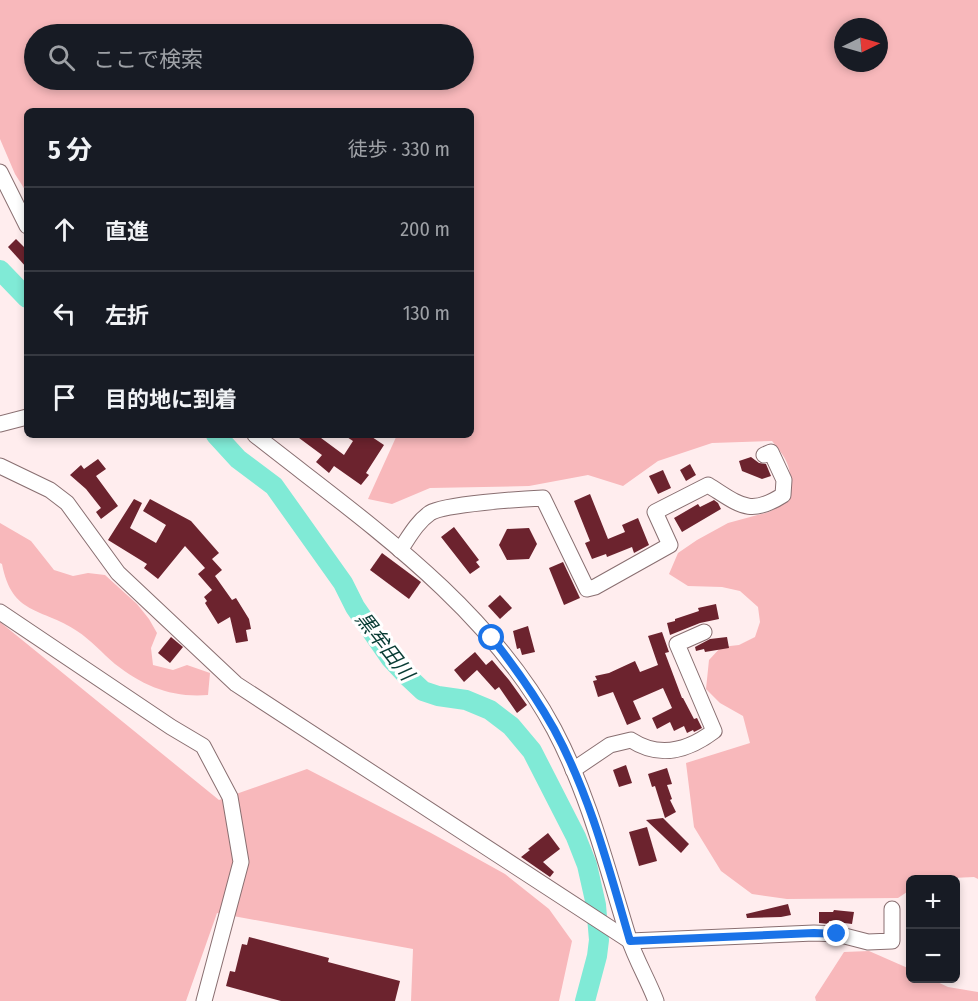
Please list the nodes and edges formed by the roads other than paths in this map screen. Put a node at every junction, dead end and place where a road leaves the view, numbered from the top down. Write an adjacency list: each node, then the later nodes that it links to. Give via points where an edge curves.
1 (0, 172): 2 (street)
2 (24, 220)
3 (24, 418): 4 (street)
4 (0, 424)
5 (259, 438): 8 (street)
6 (764, 455): 8 (street, via 771,452 784,480 783,495 753,508 708,485 655,512 670,545 595,587 587,589 543,498 432,512 415,526)
7 (0, 466): 13 (street, via 50,490 67,503 118,573 236,684)
8 (400, 550): 11 (street, via 457,600 492,638 554,729)
9 (0, 612): 14 (street, via 203,746 230,797 241,862)
10 (704, 632): 11 (street, via 677,644 714,731 698,743 676,750 645,749 631,740 610,745)
11 (573, 770): 13 (street, via 591,814)
12 (892, 909): 13 (street, via 892,941 868,942 814,933)
13 (630, 941): 15 (street)
14 (204, 1001)
15 (656, 1001)

